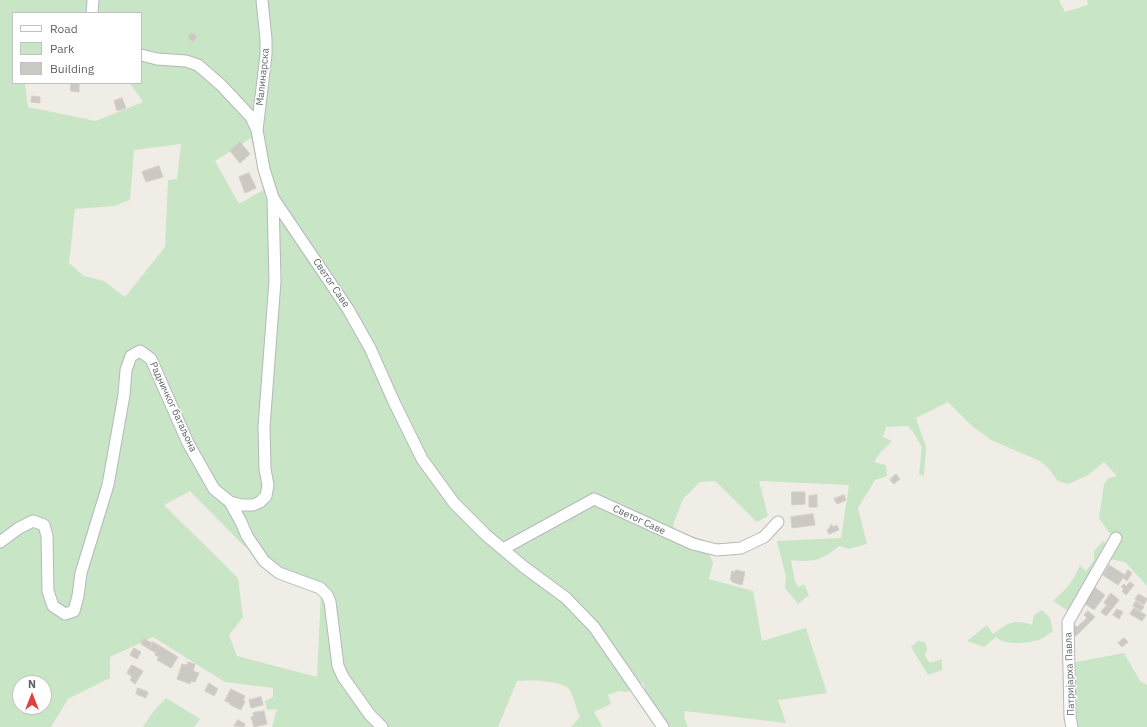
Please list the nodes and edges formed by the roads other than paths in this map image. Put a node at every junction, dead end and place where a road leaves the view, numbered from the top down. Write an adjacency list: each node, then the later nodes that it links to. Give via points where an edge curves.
1 (93, 0): 3 (street)
2 (262, 0): 5 (street, Малинарска, via 266,55)
3 (92, 12)
4 (142, 54): 5 (street, Светог Саве, via 157,59 198,64 251,117)
5 (257, 130): 6 (street, Светог Саве, via 264,169)
6 (273, 198): 7 (street, via 275,281 264,427 268,485 266,496 260,502 253,505); 11 (street, Светог Саве, via 348,309 422,459 454,502)
7 (230, 502): 10 (street, Радничког батаљона, via 214,489 188,443 151,359 140,350 131,356 126,370 108,485 81,573 74,611 65,614 53,606 48,591 47,536 44,525 33,522 19,528); 12 (street, Радничког батаљона, via 247,536 264,561 279,573 320,588 327,595 338,666 370,715)
8 (778, 522): 11 (street, Светог Саве, via 764,537 742,548 717,550 693,544 594,499)
9 (1116, 538): 14 (street, Патријарха Павла, via 1068,622)
10 (0, 542)
11 (502, 549): 13 (street, Светог Саве, via 566,598 594,627)
12 (382, 727)
13 (663, 727)
14 (1072, 727)

